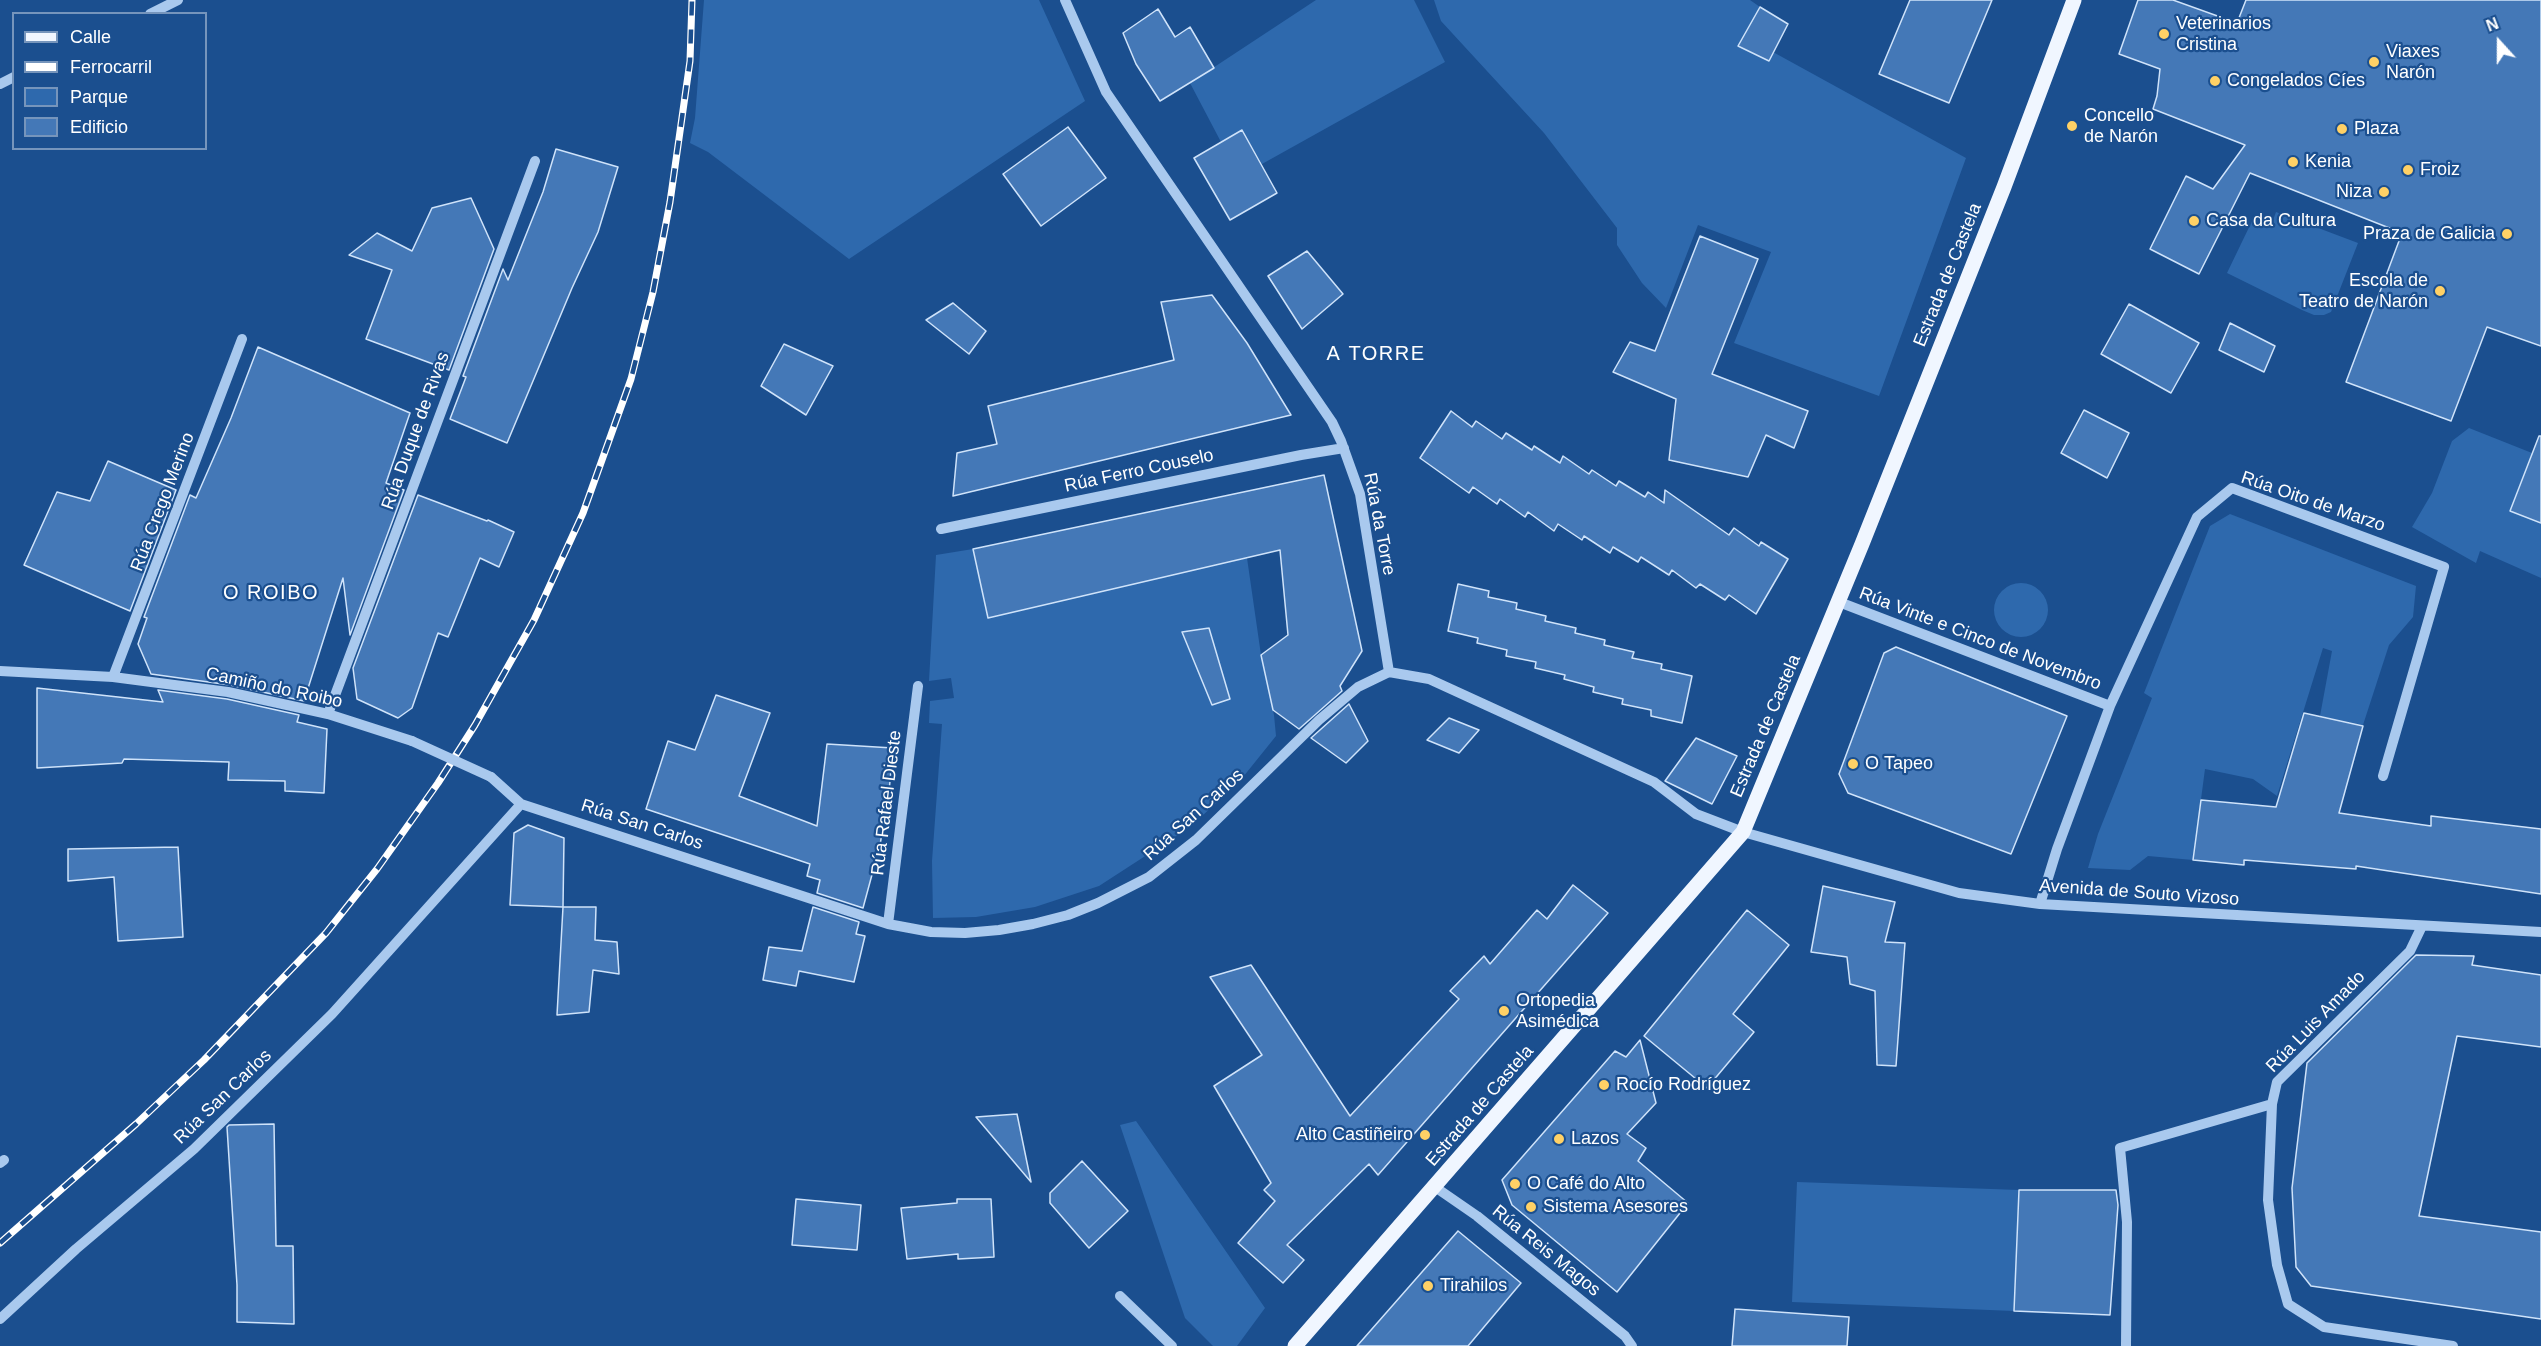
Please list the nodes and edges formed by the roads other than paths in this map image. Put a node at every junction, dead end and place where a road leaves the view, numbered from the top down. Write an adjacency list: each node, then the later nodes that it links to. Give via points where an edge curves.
1 (178, 0): 4 (street)
2 (1065, 0): 7 (street, Rúa da Torre, via 1106,92 1332,423)
3 (2074, 0): 9 (main road, Estrada de Castela)
4 (154, 12)
5 (535, 160): 15 (street, Rúa Duque de Rivas)
6 (242, 339): 12 (street, Rúa Crego Merino)
7 (1344, 448): 8 (street, Rúa Ferro Couselo); 11 (street, Rúa da Torre, via 1360,494)
8 (941, 529)
9 (1839, 602): 14 (street, Rúa Vinte e Cinco de Novembro); 18 (main road, Estrada de Castela)
10 (0, 671): 12 (street, Camiño do Roibo)
11 (1389, 672): 18 (street, via 1430,680 1654,782 1696,814); 20 (street, Rúa San Carlos, via 1358,687 1196,840 1149,877 1124,891 1068,915 999,930 931,932)
12 (114, 677): 15 (street, Camiño do Roibo, via 228,693)
13 (918, 686): 20 (street, Rúa Rafael Dieste)
14 (2110, 706): 16 (street, Rúa Oito de Marzo, via 2197,518 2232,488 2444,567); 19 (street, Rúa Oito de Marzo)
15 (328, 714): 17 (street, Camiño do Roibo, bridge, via 412,741 491,777)
16 (2383, 776)
17 (521, 804): 20 (street, Rúa San Carlos); 26 (street, Rúa San Carlos, via 332,1014 194,1149)
18 (1743, 832): 19 (street, Avenida de Souto Vizoso, via 1959,893); 24 (main road, Estrada de Castela)
19 (2040, 904): 21 (street, Avenida de Souto Vizoso)
20 (888, 924)
21 (2422, 926): 22 (street, Avenida de Souto Vizoso); 23 (street, Rúa Luis Amado, via 2410,951 2277,1082)
22 (2541, 932)
23 (2272, 1104): 32 (street, via 2120,1148 2127,1222); 33 (street, Rúa Luis Amado, via 2268,1200 2277,1265 2288,1304 2324,1327)
24 (1435, 1187): 27 (street, Rúa Reis Magos); 29 (main road, Estrada de Castela)
25 (1120, 1296): 28 (street)
26 (0, 1319)
27 (1625, 1336): 30 (street); 31 (street, Rúa Reis Magos)
28 (1172, 1346)
29 (1295, 1346)
30 (1616, 1346)
31 (1632, 1346)
32 (2126, 1346)
33 (2453, 1346)

